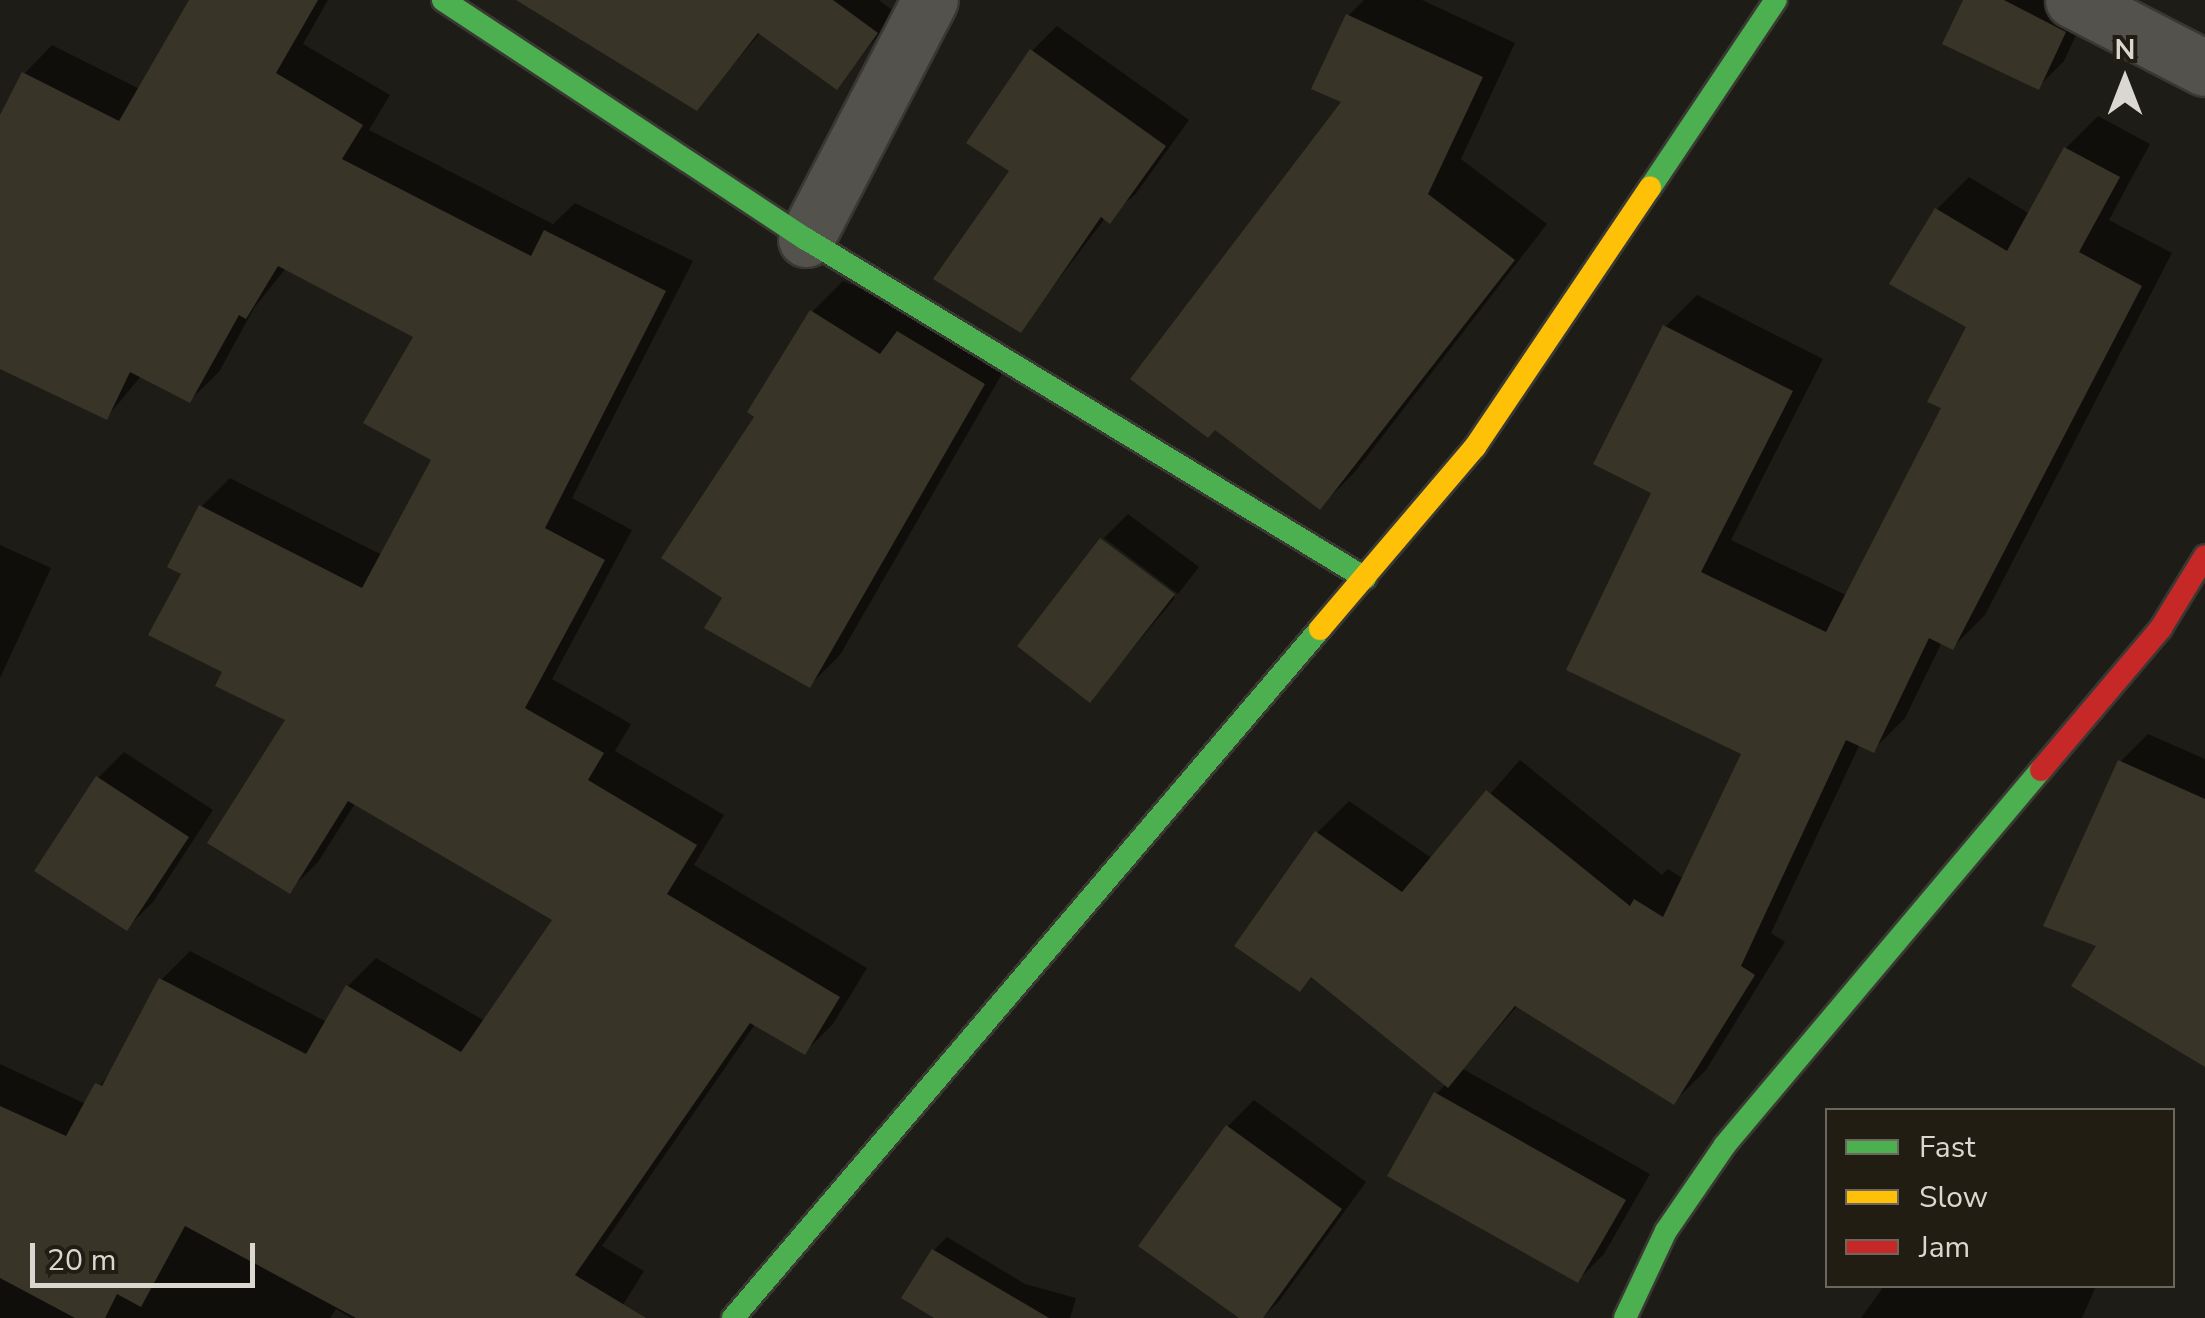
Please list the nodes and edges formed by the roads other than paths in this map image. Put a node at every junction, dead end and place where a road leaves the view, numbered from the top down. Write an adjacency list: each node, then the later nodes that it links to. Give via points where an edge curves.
1 (444, 0): 6 (street)
2 (930, 0): 6 (street)
3 (1776, 0): 8 (street, via 1475,447)
4 (2072, 0): 5 (street)
5 (2205, 68)
6 (806, 238): 8 (street)
7 (2205, 556): 10 (street, via 2160,628 1725,1144 1666,1231)
8 (1365, 578): 9 (street)
9 (733, 1318)
10 (1625, 1318)

